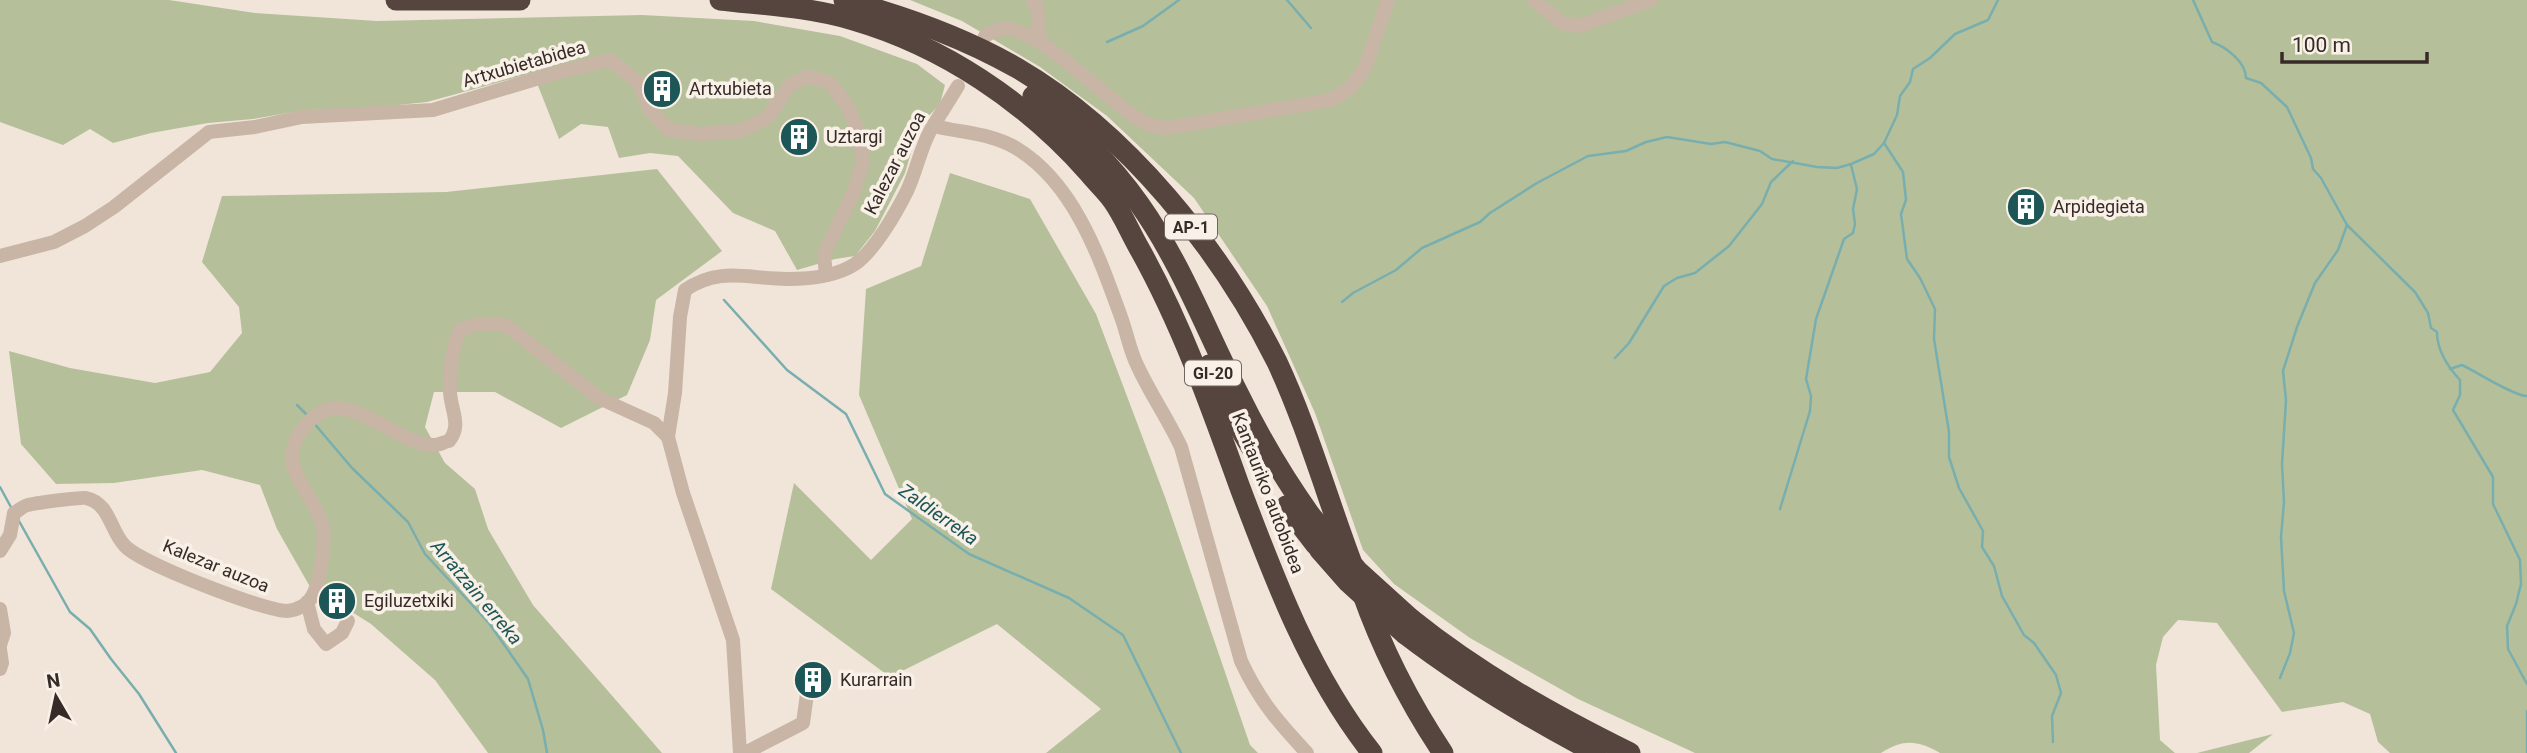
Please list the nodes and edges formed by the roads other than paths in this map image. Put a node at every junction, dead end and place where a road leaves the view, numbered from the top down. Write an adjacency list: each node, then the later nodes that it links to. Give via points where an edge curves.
1 (396, 0): 2 (highway)
2 (520, 0)
3 (720, 0): 14 (highway, Kantauriko autobidea, via 852,19 919,44 1004,94 1063,144)
4 (844, 0): 9 (highway)
5 (1388, 0): 11 (street, via 1365,68 1350,88 1331,100 1167,128 1148,125 1129,113)
6 (1534, 0): 7 (street, via 1562,23 1579,26)
7 (1651, 0)
8 (1035, 2): 11 (street)
9 (929, 27): 22 (highway, GI-20, bridge, via 1049,108 1119,178 1159,234 1293,491); 29 (highway, AP-1, via 1017,69 1060,98 1140,166 1202,239 1244,300 1278,365 1376,630 1415,711)
10 (985, 36): 11 (street, via 1000,29 1020,31)
11 (1040, 42)
12 (958, 86): 13 (street, Kalezar auzoa)
13 (934, 126): 16 (street, Kalezar auzoa, via 906,192 873,247 853,265); 27 (street, via 992,136 1017,149 1051,178 1074,209 1096,254 1137,366 1181,447 1241,661 1254,690)
14 (1112, 200): 22 (highway, GI-20, bridge, via 1168,280 1233,417 1293,517 1348,582); 28 (highway, Kantauriko autobidea, via 1178,324 1263,550 1311,659)
15 (0, 256): 16 (street, Artxubietabidea, via 54,242 85,226 209,132 302,117 433,110 610,60 639,83 650,110 669,130 700,134 740,131 767,118 790,85 808,76 830,83 848,107 859,134 863,163 824,254)
16 (826, 275): 17 (street, Kalezar auzoa, via 787,279 723,274 685,290)
17 (668, 437): 19 (street, via 654,423 599,398 507,327 473,324 460,330 454,341 450,393 456,417 455,433 449,441 432,445 349,409 327,410 311,419 291,451 293,468 322,522 326,541 313,596); 26 (street, Kalezar auzoa, via 733,640)
18 (0, 551): 19 (street, Kalezar auzoa, via 17,512 27,505 86,498 104,509 125,547 159,566 272,610 289,611)
19 (307, 602): 21 (street, via 314,629 326,644 342,634)
20 (0, 609): 23 (street, via 4,633)
21 (348, 621)
22 (1408, 626): 30 (highway, GI-20, via 1482,688); 31 (highway, GI-20, via 1568,722)
23 (0, 647): 24 (street)
24 (0, 669)
25 (807, 694): 26 (street, via 803,723)
26 (743, 753)
27 (1307, 753)
28 (1372, 753)
29 (1443, 753)
30 (1596, 753)
31 (1630, 753)

